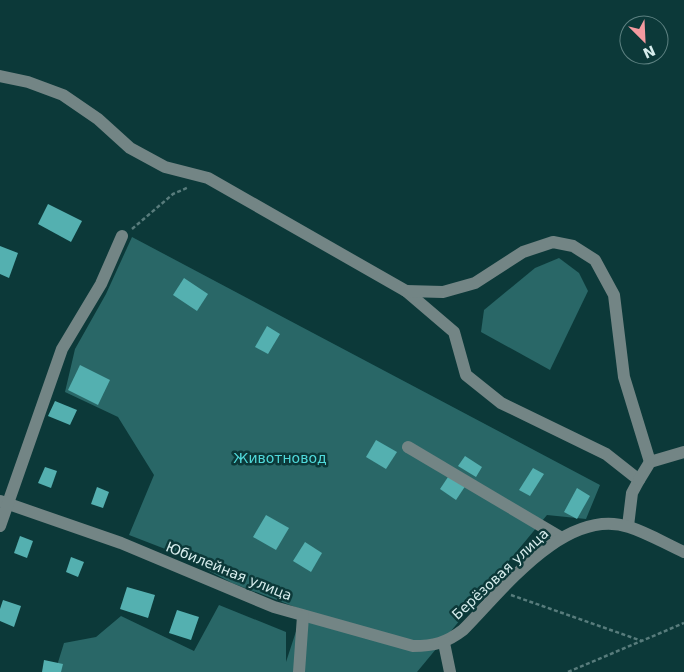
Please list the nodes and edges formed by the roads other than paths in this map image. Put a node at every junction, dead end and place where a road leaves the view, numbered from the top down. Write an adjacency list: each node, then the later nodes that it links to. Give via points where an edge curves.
1 (0, 76): 3 (street, via 28,82 63,96 98,119 130,148 165,167 208,178)
2 (122, 236): 8 (street, via 101,284 62,349)
3 (406, 291): 6 (street, via 443,292 475,283 523,252 553,242 573,246 595,260 614,295 624,376); 7 (street, via 454,332 466,375 501,403 606,454)
4 (408, 447): 11 (street)
5 (684, 452): 6 (street)
6 (650, 462): 7 (street)
7 (639, 480): 10 (street, via 632,493)
8 (4, 502): 9 (street); 13 (street, Юбилейная улица, via 121,543)
9 (0, 526)
10 (628, 526): 11 (street, Берёзовая улица, via 608,523); 12 (street, Берёзовая улица)
11 (560, 537): 14 (street, Берёзовая улица, via 536,556 463,630)
12 (684, 552)
13 (303, 616): 14 (street, Юбилейная улица, via 412,646 430,646); 15 (street)
14 (447, 641): 16 (street)
15 (299, 672)
16 (450, 672)

